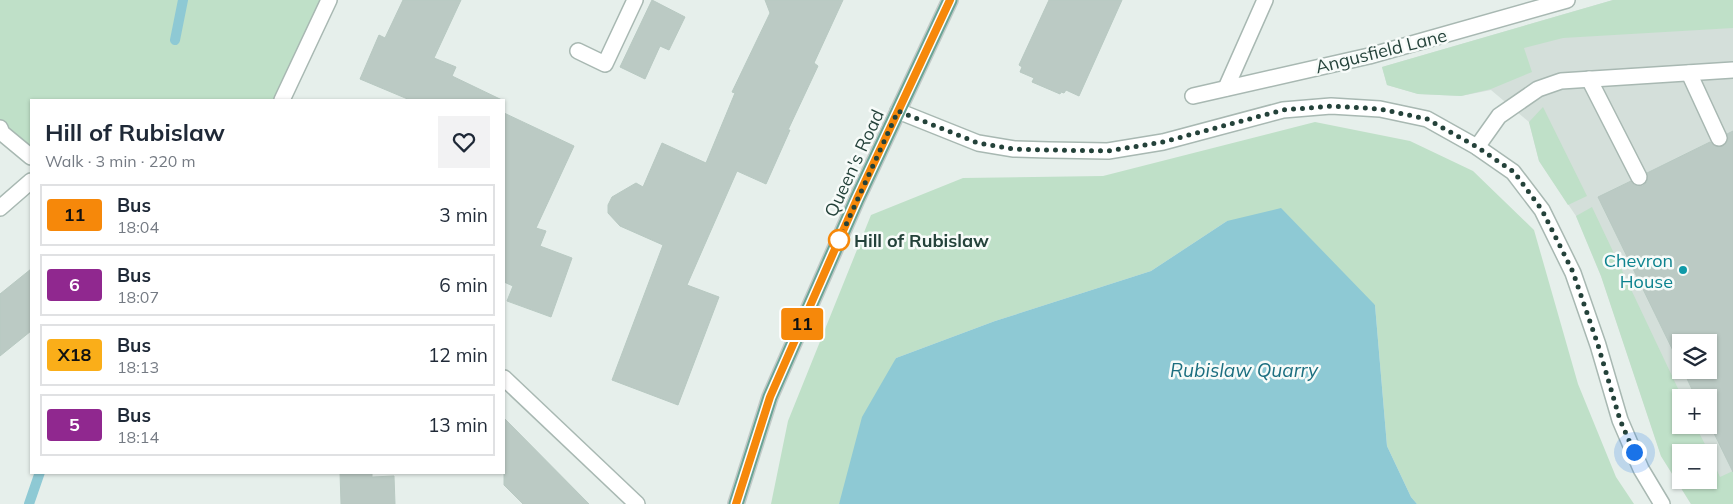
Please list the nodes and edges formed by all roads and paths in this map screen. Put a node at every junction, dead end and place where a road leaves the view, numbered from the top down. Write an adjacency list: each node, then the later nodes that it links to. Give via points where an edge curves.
1 (329, 0): 12 (street)
2 (635, 0): 6 (street, via 605,64)
3 (950, 0): 13 (main road, Queen's Road)
4 (1265, 0): 10 (street)
5 (1567, 0): 10 (street, Angusfield Lane, via 1369,56)
6 (578, 51)
7 (1733, 70): 8 (street)
8 (1689, 73): 9 (street); 15 (street)
9 (1589, 79): 16 (street, via 1561,81 1538,89 1499,116); 18 (street)
10 (1226, 88): 11 (street, Angusfield Lane)
11 (1193, 96)
12 (282, 99)
13 (898, 111): 16 (street, via 978,143 1014,149 1108,151 1163,142 1283,110 1331,106 1380,109 1427,119); 23 (main road, Queen's Road, via 770,397)
14 (1, 131): 17 (street)
15 (1719, 138)
16 (1477, 147): 24 (street, via 1514,172 1542,210 1573,272 1620,420 1641,469)
17 (30, 156)
18 (1640, 177)
19 (30, 182): 20 (street)
20 (0, 208)
21 (505, 379): 22 (street)
22 (637, 504)
23 (736, 504)
24 (1662, 504)

